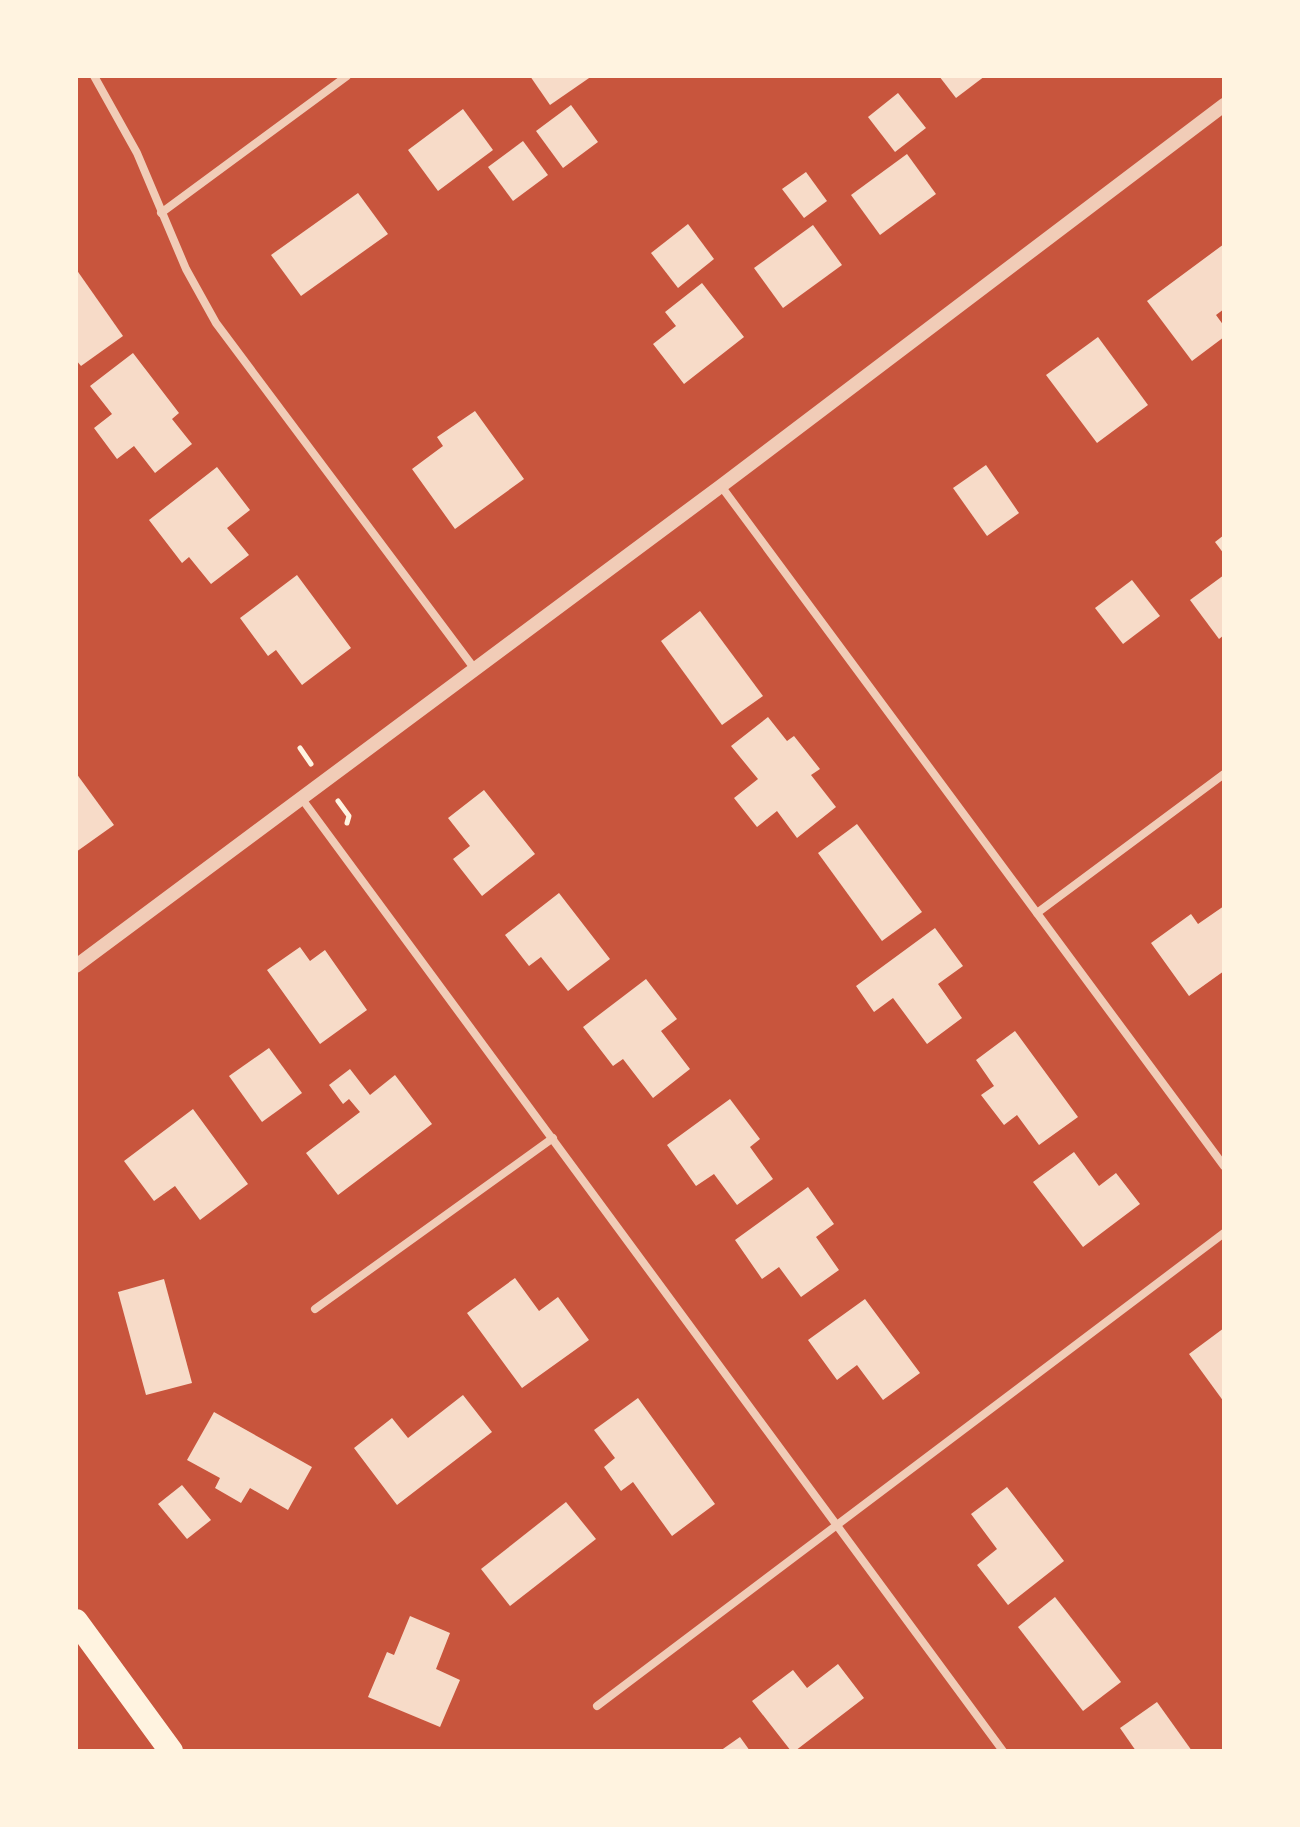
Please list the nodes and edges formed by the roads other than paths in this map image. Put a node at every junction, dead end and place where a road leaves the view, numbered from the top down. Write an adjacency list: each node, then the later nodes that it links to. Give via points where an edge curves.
1 (94, 76): 4 (street, via 137,153)
2 (347, 76): 4 (street)
3 (1224, 105): 5 (street)
4 (161, 213): 6 (street, via 216,323)
5 (721, 486): 6 (street); 9 (street)
6 (474, 668): 8 (street)
7 (1224, 774): 9 (street)
8 (302, 799): 10 (street); 11 (street)
9 (1037, 913): 12 (street)
10 (76, 966)
11 (553, 1138): 14 (street); 15 (street)
12 (1224, 1166)
13 (1224, 1233): 15 (street)
14 (315, 1309)
15 (837, 1525): 17 (street); 19 (street)
16 (76, 1621): 18 (highway)
17 (597, 1706)
18 (171, 1751)
19 (1003, 1751)

